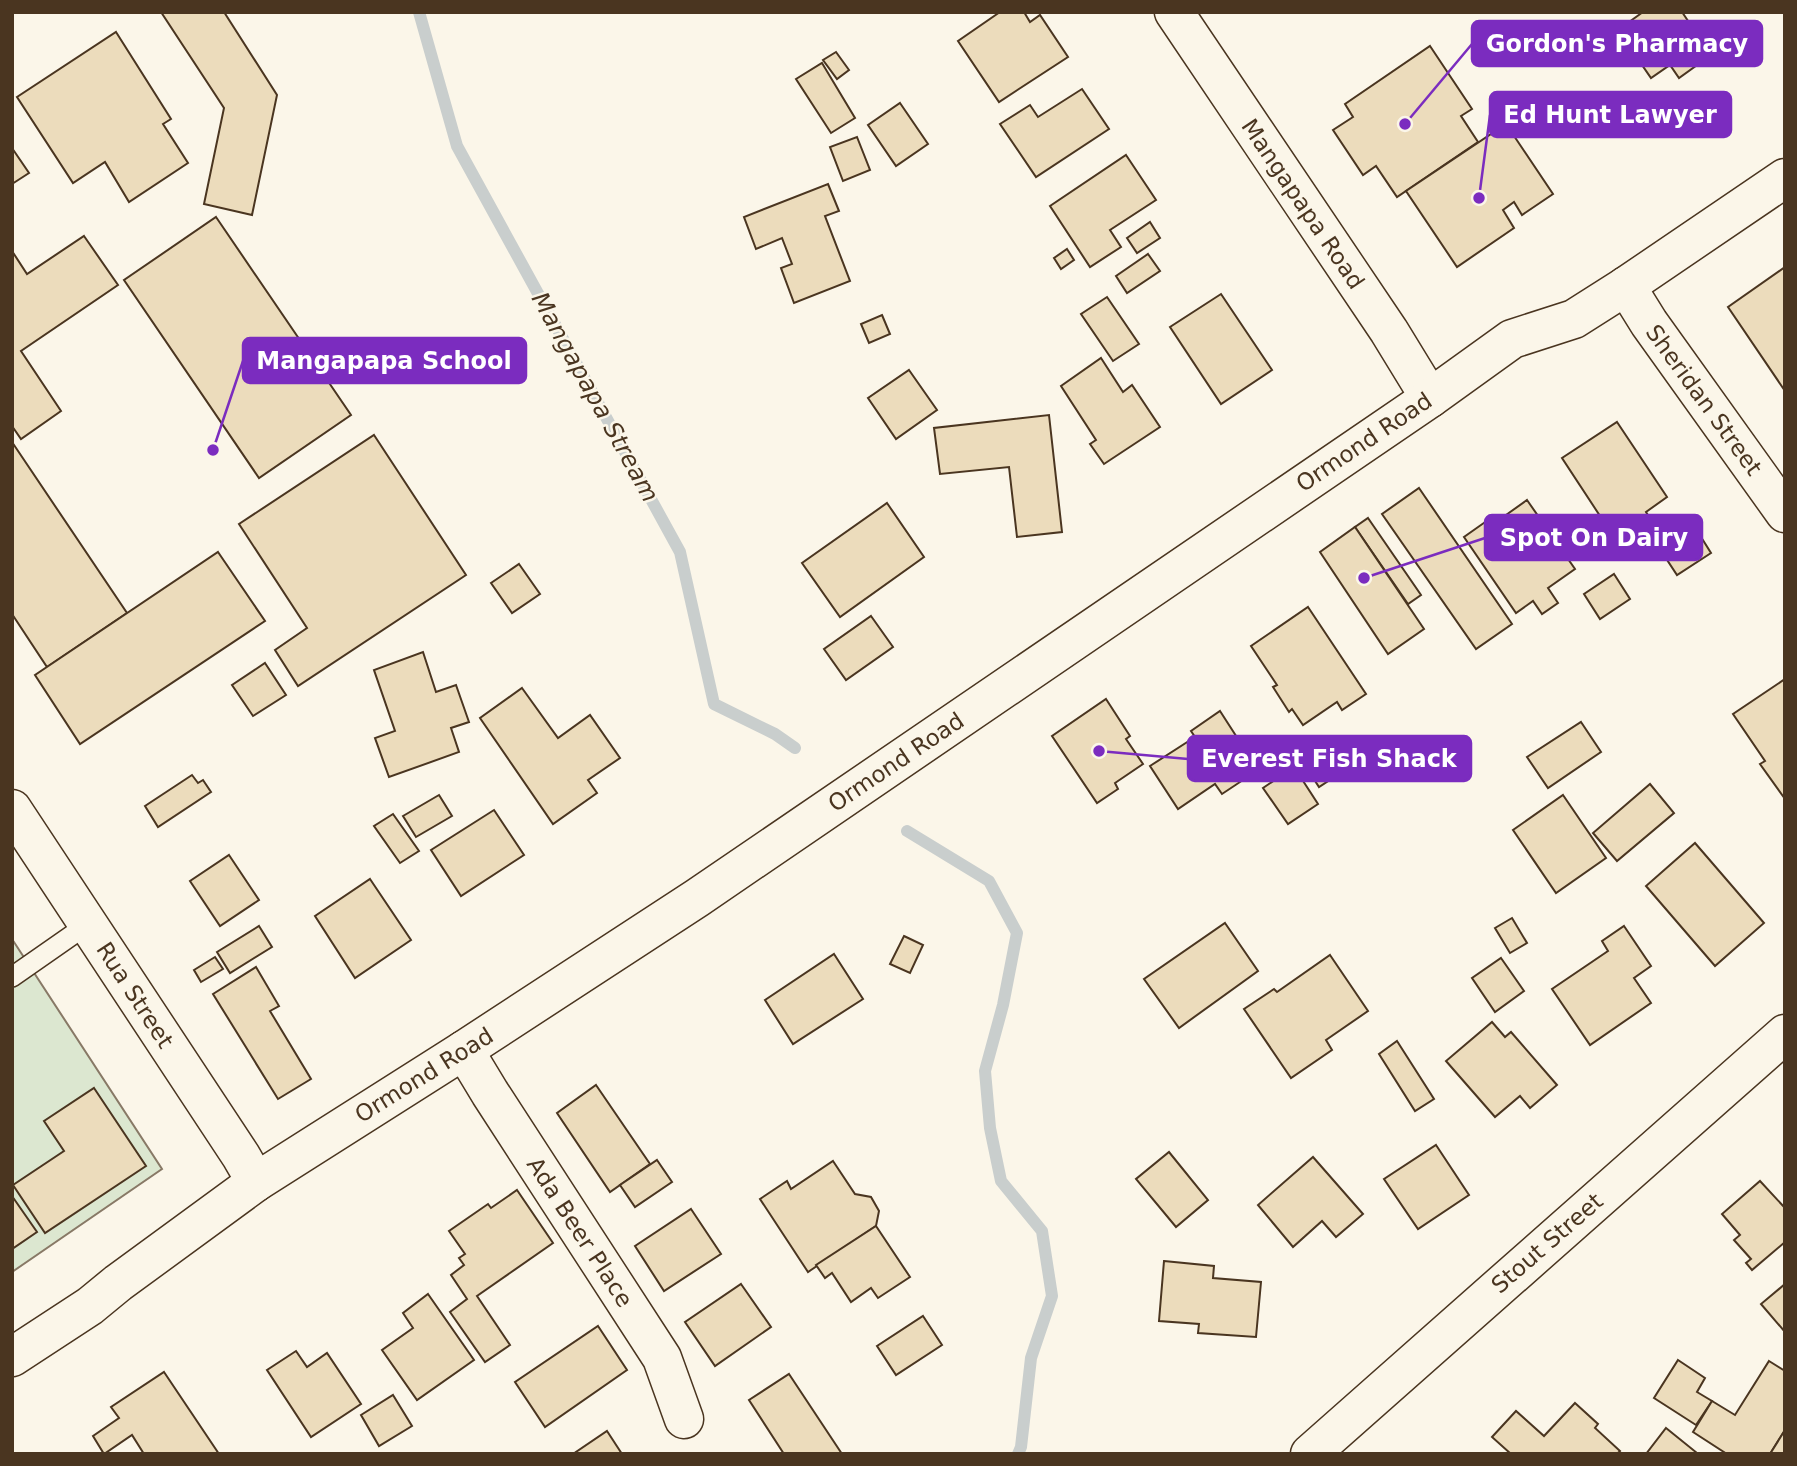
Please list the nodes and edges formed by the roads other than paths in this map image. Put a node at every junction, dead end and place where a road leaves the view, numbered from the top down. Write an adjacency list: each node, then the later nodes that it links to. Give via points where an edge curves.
1 (1174, 12): 4 (street, Mangapapa Road)
2 (1785, 178): 3 (street, Ormond Road)
3 (1626, 286): 4 (street, Ormond Road, via 1574,319 1512,339); 5 (street, Sheridan Street)
4 (1430, 398): 10 (street, Ormond Road, via 697,898)
5 (1785, 513)
6 (12, 809): 7 (street, Rua Street)
7 (88, 924): 8 (lane); 11 (street, Rua Street)
8 (12, 977)
9 (1780, 1046): 14 (street, Stout Street)
10 (464, 1050): 11 (street, Ormond Road); 13 (street, Ada Beer Place, via 662,1358)
11 (257, 1182): 12 (street, Ormond Road, via 90,1306)
12 (12, 1357)
13 (684, 1419)
14 (1310, 1454)

